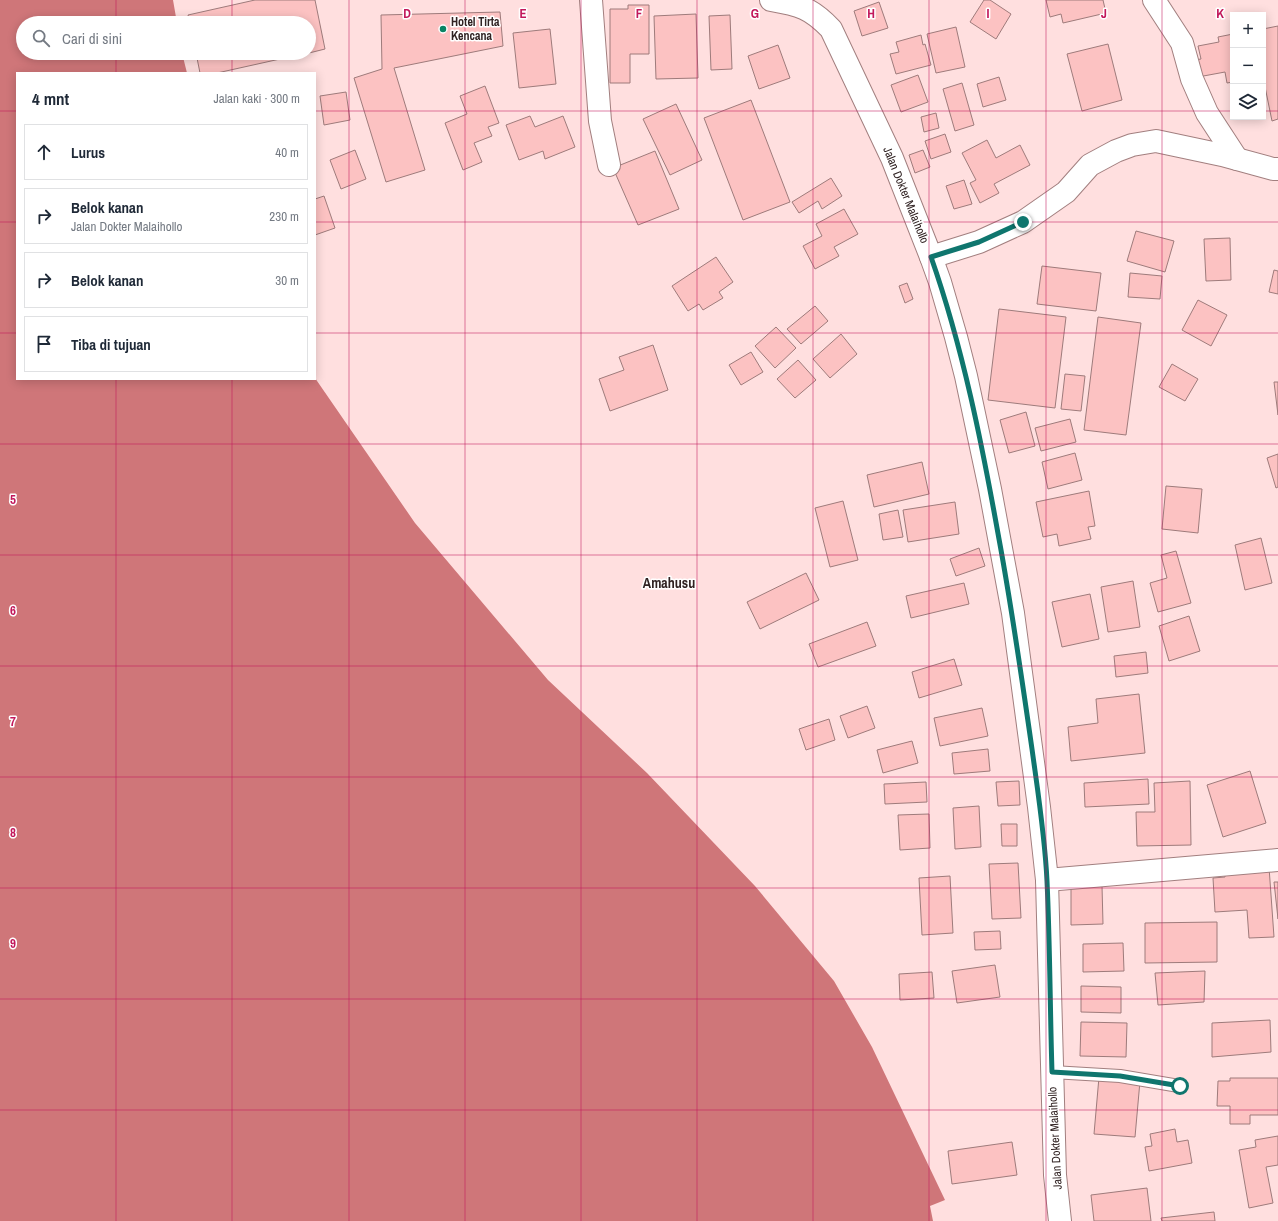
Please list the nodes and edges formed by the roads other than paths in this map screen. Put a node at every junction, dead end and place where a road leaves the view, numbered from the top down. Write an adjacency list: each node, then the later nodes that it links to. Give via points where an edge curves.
1 (591, 0): 5 (main road, via 600,121)
2 (771, 0): 7 (main road, Jalan Dokter Malaihollo, via 807,9 831,29 892,158)
3 (1154, 0): 4 (main road, via 1182,43 1192,79 1207,113)
4 (1237, 159): 6 (main road); 7 (main road, via 1156,141 1116,150 1090,165 1066,192 1023,222 979,242)
5 (609, 165)
6 (1278, 169)
7 (931, 257): 9 (main road, Jalan Dokter Malaihollo, via 966,376 990,489 1012,613 1040,807)
8 (1278, 860): 9 (main road)
9 (1047, 880): 10 (main road, Jalan Dokter Malaihollo)
10 (1052, 1072): 11 (lane, via 1120,1076); 12 (main road, Jalan Dokter Malaihollo, via 1055,1175)
11 (1180, 1086)
12 (1060, 1221)

